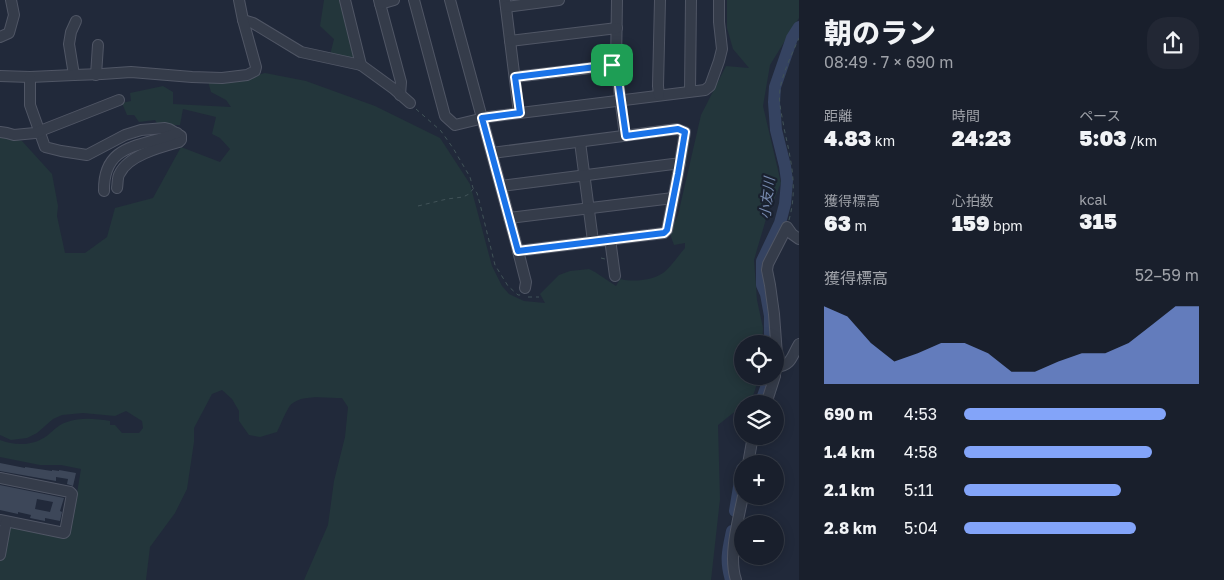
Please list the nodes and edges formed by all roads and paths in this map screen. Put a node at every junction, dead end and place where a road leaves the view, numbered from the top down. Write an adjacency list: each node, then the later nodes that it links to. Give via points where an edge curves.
1 (11, 0): 17 (street, via 14,15 9,33)
2 (239, 0): 14 (street)
3 (345, 0): 21 (street)
4 (394, 0): 12 (street)
5 (414, 0): 35 (street, via 445,116 455,125)
6 (450, 0): 35 (street)
7 (559, 0): 13 (street)
8 (617, 0): 16 (street)
9 (660, 0): 30 (street)
10 (691, 0): 28 (street)
11 (719, 0): 28 (street, via 722,49 719,61 710,86 705,90)
12 (380, 2): 29 (street, via 402,82)
13 (505, 3): 19 (street)
14 (243, 20): 21 (street, via 307,54); 24 (street, via 256,67 247,75 222,78 131,72)
15 (76, 21): 23 (street, via 69,44)
16 (617, 28): 19 (street); 22 (street)
17 (0, 37)
18 (799, 38): 52 (path, via 780,90 794,182 794,200)
19 (510, 41): 27 (street)
20 (98, 45): 24 (street)
21 (361, 65): 29 (street)
22 (616, 65): 27 (street); 32 (street)
23 (74, 75): 24 (street); 26 (street)
24 (96, 75)
25 (0, 76): 26 (street)
26 (30, 77): 37 (street, via 30,105)
27 (515, 77): 34 (street)
28 (690, 91): 30 (street)
29 (400, 94): 33 (street)
30 (658, 95): 32 (street)
31 (119, 100): 37 (street)
32 (620, 101): 34 (street); 39 (street)
33 (410, 104): 46 (path, via 446,137)
34 (520, 113): 35 (street)
35 (482, 118): 41 (street)
36 (0, 132): 37 (street, via 20,135)
37 (40, 132): 38 (street, via 46,147 87,154 132,132 165,128)
38 (177, 133): 45 (street, via 182,139 179,142 143,154 126,166 118,174); 47 (street, via 138,144 115,156 106,169)
39 (626, 136): 40 (street); 42 (street, via 682,130 685,132)
40 (580, 142): 41 (street); 43 (street)
41 (492, 153): 44 (street)
42 (680, 164): 43 (street); 48 (street)
43 (585, 175): 44 (street); 50 (street)
44 (501, 186): 51 (street)
45 (117, 188)
46 (473, 188): 49 (path, via 463,197); 59 (path, via 495,265 518,295)
47 (104, 191)
48 (673, 198): 50 (street); 53 (street, via 664,233)
49 (418, 206)
50 (590, 208): 51 (street); 55 (street)
51 (509, 218): 56 (street)
52 (787, 227): 54 (street); 60 (street, via 767,270)
53 (610, 239): 55 (street); 57 (street)
54 (799, 239)
55 (593, 241): 56 (street)
56 (518, 251): 58 (street)
57 (615, 276)
58 (525, 288)
59 (539, 297)
60 (776, 335)
61 (799, 344): 62 (street)
62 (784, 366)
63 (0, 478): 65 (street, via 72,494 64,533)
64 (741, 505): 67 (street, via 733,555)
65 (3, 521): 66 (street)
66 (0, 554)
67 (736, 580)

